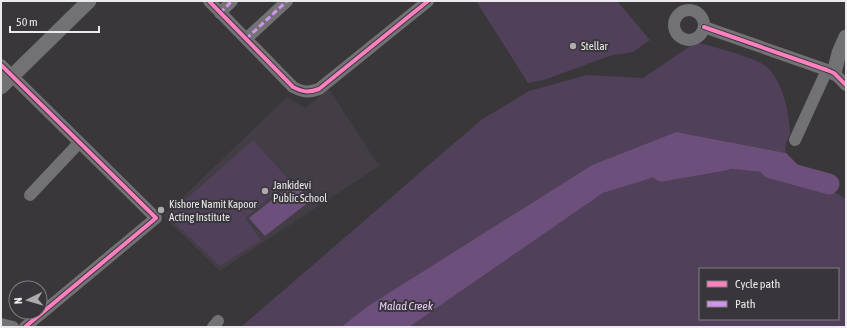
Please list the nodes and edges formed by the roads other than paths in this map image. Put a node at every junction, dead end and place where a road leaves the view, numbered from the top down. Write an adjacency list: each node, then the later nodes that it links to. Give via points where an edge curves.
1 (89, 1): 14 (street)
2 (209, 1): 7 (street)
3 (232, 1): 7 (street)
4 (287, 1): 10 (street)
5 (428, 1): 10 (street, via 319,89 311,92 302,92 293,87)
6 (690, 6): 8 (street, via 701,17); 8 (street, via 676,20 675,27 680,36 686,40 693,40)
7 (220, 13): 10 (street)
8 (704, 27): 13 (street)
9 (846, 37): 13 (street)
10 (246, 39)
11 (846, 58): 13 (street)
12 (1, 65): 14 (street)
13 (830, 72): 15 (street); 16 (street)
14 (6, 82): 17 (street)
15 (846, 85)
16 (795, 140)
17 (79, 143): 18 (street); 21 (street, via 156,218)
18 (30, 195)
19 (1, 324): 20 (street)
20 (14, 327)
21 (25, 327)

